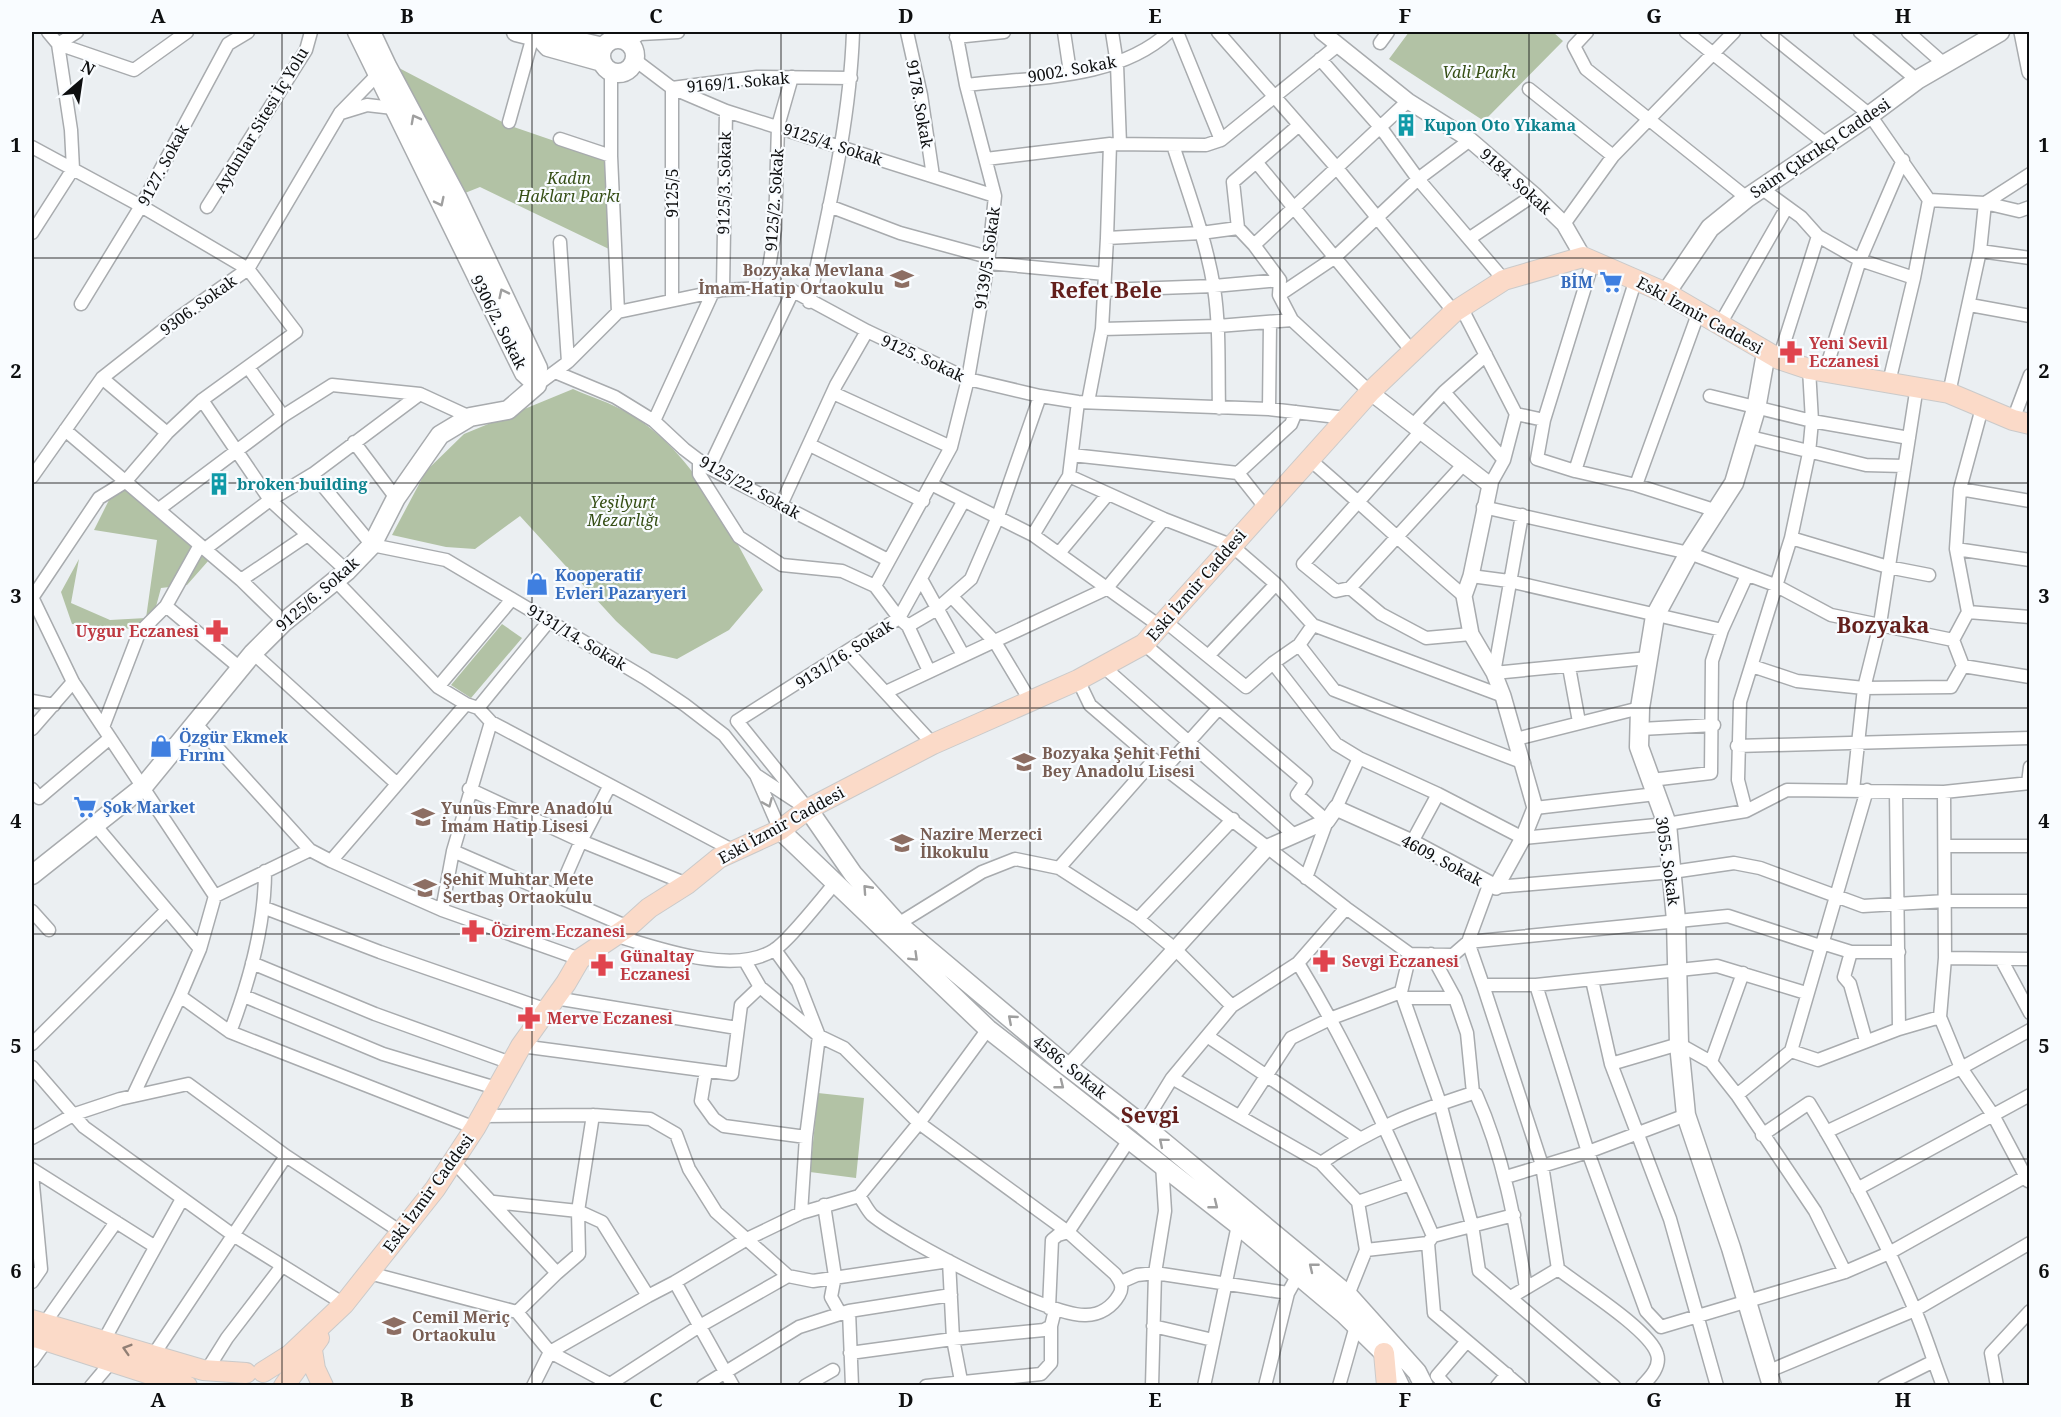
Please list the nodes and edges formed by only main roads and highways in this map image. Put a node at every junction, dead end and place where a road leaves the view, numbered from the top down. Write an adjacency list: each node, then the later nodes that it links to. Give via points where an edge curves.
1 (357, 32): 7 (main road, 9306/2. Sokak)
2 (371, 32): 7 (main road, 9306/2. Sokak)
3 (2000, 32): 8 (main road, Saim Çıkrıkçı Caddesi, via 1917,80 1754,193 1710,228)
4 (530, 34): 6 (main road, via 552,35)
5 (622, 37): 6 (main road, via 610,41); 6 (main road, via 634,50 634,60 626,71)
6 (605, 60)
7 (382, 70): 10 (main road, 9306/2. Sokak, one-way to 10, via 393,108 524,374); 10 (main road, 9306/2. Sokak, one-way to 7, via 538,368 458,199)
8 (1666, 293): 9 (main road, Eski İzmir Caddesi); 12 (main road, Eski İzmir Caddesi, via 1588,259 1504,280 1457,309 1411,350 1144,644 1105,668 933,744)
9 (1773, 356): 11 (main road, Eski İzmir Caddesi, via 1817,371 1949,393); 20 (main road, 3055. Sokak, via 1734,483 1655,616 1640,708 1639,747 1667,824 1686,1115)
10 (537, 385): 14 (main road, 9125/6. Sokak, via 508,410 471,417 440,435 396,498 372,545 253,653 143,787)
11 (2021, 422)
12 (808, 809): 13 (main road, Eski İzmir Caddesi); 26 (main road, 4586. Sokak, one-way to 12, via 1417,1372 1348,1295 898,924 853,874)
13 (780, 830): 15 (main road, Eski İzmir Caddesi, via 719,858 580,959 520,1046 453,1161 369,1273); 18 (main road, 4586. Sokak, one-way to 18, via 988,1029 1238,1225)
14 (32, 874)
15 (322, 1327): 17 (main road, Eski İzmir Caddesi); 19 (main road, Eski İzmir Caddesi, via 290,1355)
16 (39, 1330): 19 (main road, one-way to 16); 21 (main road)
17 (312, 1350): 22 (main road, Eski İzmir Caddesi); 23 (main road)
18 (1384, 1353): 24 (main road); 25 (main road, 4586. Sokak)
19 (247, 1377): 22 (main road, via 272,1375)
20 (1771, 1378)
21 (178, 1384)
22 (282, 1386)
23 (323, 1386)
24 (1387, 1386)
25 (1400, 1386)
26 (1424, 1386)

